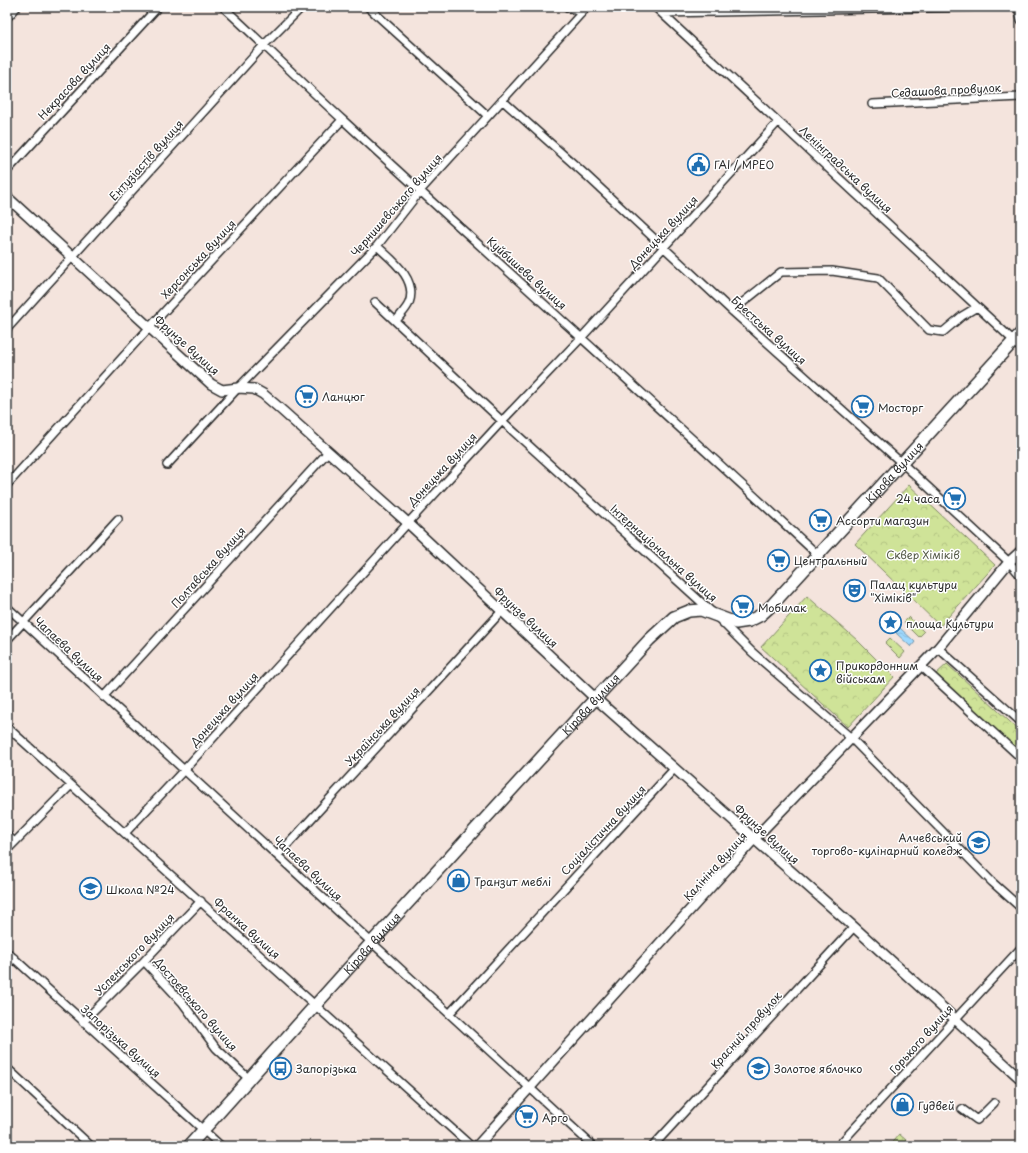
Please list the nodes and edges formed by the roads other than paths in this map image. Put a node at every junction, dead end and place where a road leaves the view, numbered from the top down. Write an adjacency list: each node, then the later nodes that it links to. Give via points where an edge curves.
1 (17, 7): 13 (street)
2 (158, 7): 22 (street, Некрасова вулиця)
3 (223, 7): 15 (street, Куйбишева вулиця)
4 (302, 7): 15 (street, Ентузіастів вулиця)
5 (368, 7): 19 (street)
6 (567, 7): 11 (street)
7 (587, 7): 11 (street, Чернишевського вулиця)
8 (655, 7): 12 (street, Ленінградська вулиця)
9 (974, 7): 12 (street)
10 (1018, 7): 14 (street)
11 (582, 13): 17 (street, Чернишевського вулиця)
12 (662, 13): 21 (street, Ленінградська вулиця)
13 (7, 18)
14 (1021, 20)
15 (264, 45): 20 (street, Куйбишева вулиця); 27 (street, Ентузіастів вулиця)
16 (1021, 97): 18 (street, Седашова провулок)
17 (502, 100): 19 (street, Чернишевського вулиця); 26 (street, Брестська вулиця)
18 (872, 104)
19 (488, 116): 23 (street, Чернишевського вулиця)
20 (342, 120): 23 (street, Куйбишева вулиця); 32 (street, Херсонська вулиця)
21 (778, 122): 26 (street, Донецька вулиця); 29 (street, Ленінградська вулиця)
22 (7, 171)
23 (420, 191): 25 (street, Чернишевського вулиця); 34 (street, Куйбишева вулиця)
24 (7, 197): 27 (street, Фрунзе вулиця)
25 (377, 246): 31 (street, via 399,267 410,286 409,304); 36 (street, Чернишевського вулиця)
26 (663, 246): 30 (street, Брестська вулиця); 34 (street, Донецька вулиця)
27 (73, 258): 32 (street, Фрунзе вулиця); 33 (street, Ентузіастів вулиця)
28 (375, 302): 31 (street, Інтернаціональна вулиця)
29 (977, 307): 30 (street, via 943,332 929,330 878,278 832,271 781,272); 35 (street, Ленінградська вулиця)
30 (732, 311): 39 (street, Брестська вулиця)
31 (396, 321): 37 (street, Інтернаціональна вулиця)
32 (149, 328): 36 (street, Фрунзе вулиця, via 211,384 222,390); 41 (street, Херсонська вулиця)
33 (7, 329)
34 (582, 337): 37 (street, Донецька вулиця); 45 (street, Куйбишева вулиця)
35 (1019, 340): 39 (main road, Кірова вулиця)
36 (238, 388): 38 (street, Фрунзе вулиця, via 254,389 263,394); 40 (street, Чернишевського вулиця)
37 (502, 421): 43 (street, Донецька вулиця); 50 (street, Інтернаціональна вулиця)
38 (328, 452): 43 (street, Фрунзе вулиця); 55 (street, Полтавська вулиця)
39 (902, 463): 45 (main road, Кірова вулиця); 46 (street, Брестська вулиця)
40 (167, 465)
41 (7, 485)
42 (118, 519): 51 (street)
43 (408, 523): 49 (street, Фрунзе вулиця); 62 (street, Донецька вулиця)
44 (1021, 551): 46 (street, Калініна вулиця)
45 (818, 555): 50 (main road, Кірова вулиця, via 760,615 749,621 736,623)
46 (1010, 562): 47 (street, Брестська вулиця); 53 (street, Калініна вулиця)
47 (1021, 576)
48 (7, 607): 51 (street, Чапаєва вулиця)
49 (502, 611): 56 (street, Фрунзе вулиця); 69 (street, Українська вулиця)
50 (714, 614): 56 (main road, Кірова вулиця, via 701,610 690,611 674,618 649,640); 59 (street, Інтернаціональна вулиця, via 752,652)
51 (24, 622): 52 (street); 55 (street, Чапаєва вулиця)
52 (7, 640)
53 (938, 648): 54 (street, Калініна вулиця); 57 (street)
54 (921, 666): 59 (street, Калініна вулиця); 60 (street)
55 (104, 697): 62 (street, Чапаєва вулиця)
56 (596, 699): 61 (street, Фрунзе вулиця); 73 (main road, Кірова вулиця)
57 (1021, 722)
58 (7, 727): 63 (street, Франка вулиця)
59 (851, 738): 66 (street, Калініна вулиця); 71 (street, Інтернаціональна вулиця, via 992,882)
60 (1021, 758)
61 (675, 768): 66 (street, Фрунзе вулиця); 80 (street, Соціалістична вулиця)
62 (184, 770): 64 (street, Донецька вулиця); 69 (street, Чапаєва вулиця)
63 (71, 785): 64 (street, Франка вулиця); 67 (street)
64 (125, 833): 70 (street, Франка вулиця)
65 (7, 835): 67 (street)
66 (754, 839): 72 (street, Фрунзе вулиця); 86 (street, Калініна вулиця)
67 (14, 842): 68 (street)
68 (7, 850)
69 (278, 855): 73 (street, Чапаєва вулиця)
70 (201, 901): 77 (street, Успенського вулиця); 79 (street, Франка вулиця)
71 (1021, 908)
72 (854, 927): 81 (street, Фрунзе вулиця); 96 (street, Красний провулок)
73 (372, 942): 79 (main road, Кірова вулиця); 80 (street, Чапаєва вулиця)
74 (1021, 948): 81 (street, Горького вулиця)
75 (7, 952): 76 (street, Запорізька вулиця)
76 (14, 958): 78 (street); 82 (street, Запорізька вулиця)
77 (144, 961): 82 (street, Успенського вулиця); 84 (street, Достоєвського вулиця, via 182,1002 216,1048)
78 (7, 965)
79 (316, 1005): 84 (main road, Кірова вулиця); 93 (street, Франка вулиця)
80 (450, 1013): 86 (street, Чапаєва вулиця)
81 (955, 1019): 85 (street, Фрунзе вулиця); 97 (street, Горького вулиця)
82 (83, 1022): 89 (street, Запорізька вулиця)
83 (7, 1068): 90 (street)
84 (249, 1079): 89 (main road, Кірова вулиця)
85 (1021, 1079)
86 (531, 1087): 94 (street, Калініна вулиця); 95 (street, Чапаєва вулиця)
87 (994, 1102): 88 (street, via 977,1120)
88 (962, 1109)
89 (203, 1130): 91 (main road, Кірова вулиця); 92 (street, Запорізька вулиця)
90 (91, 1146)
91 (189, 1146)
92 (221, 1146)
93 (471, 1146)
94 (477, 1146)
95 (593, 1146)
96 (653, 1146)
97 (838, 1146)

